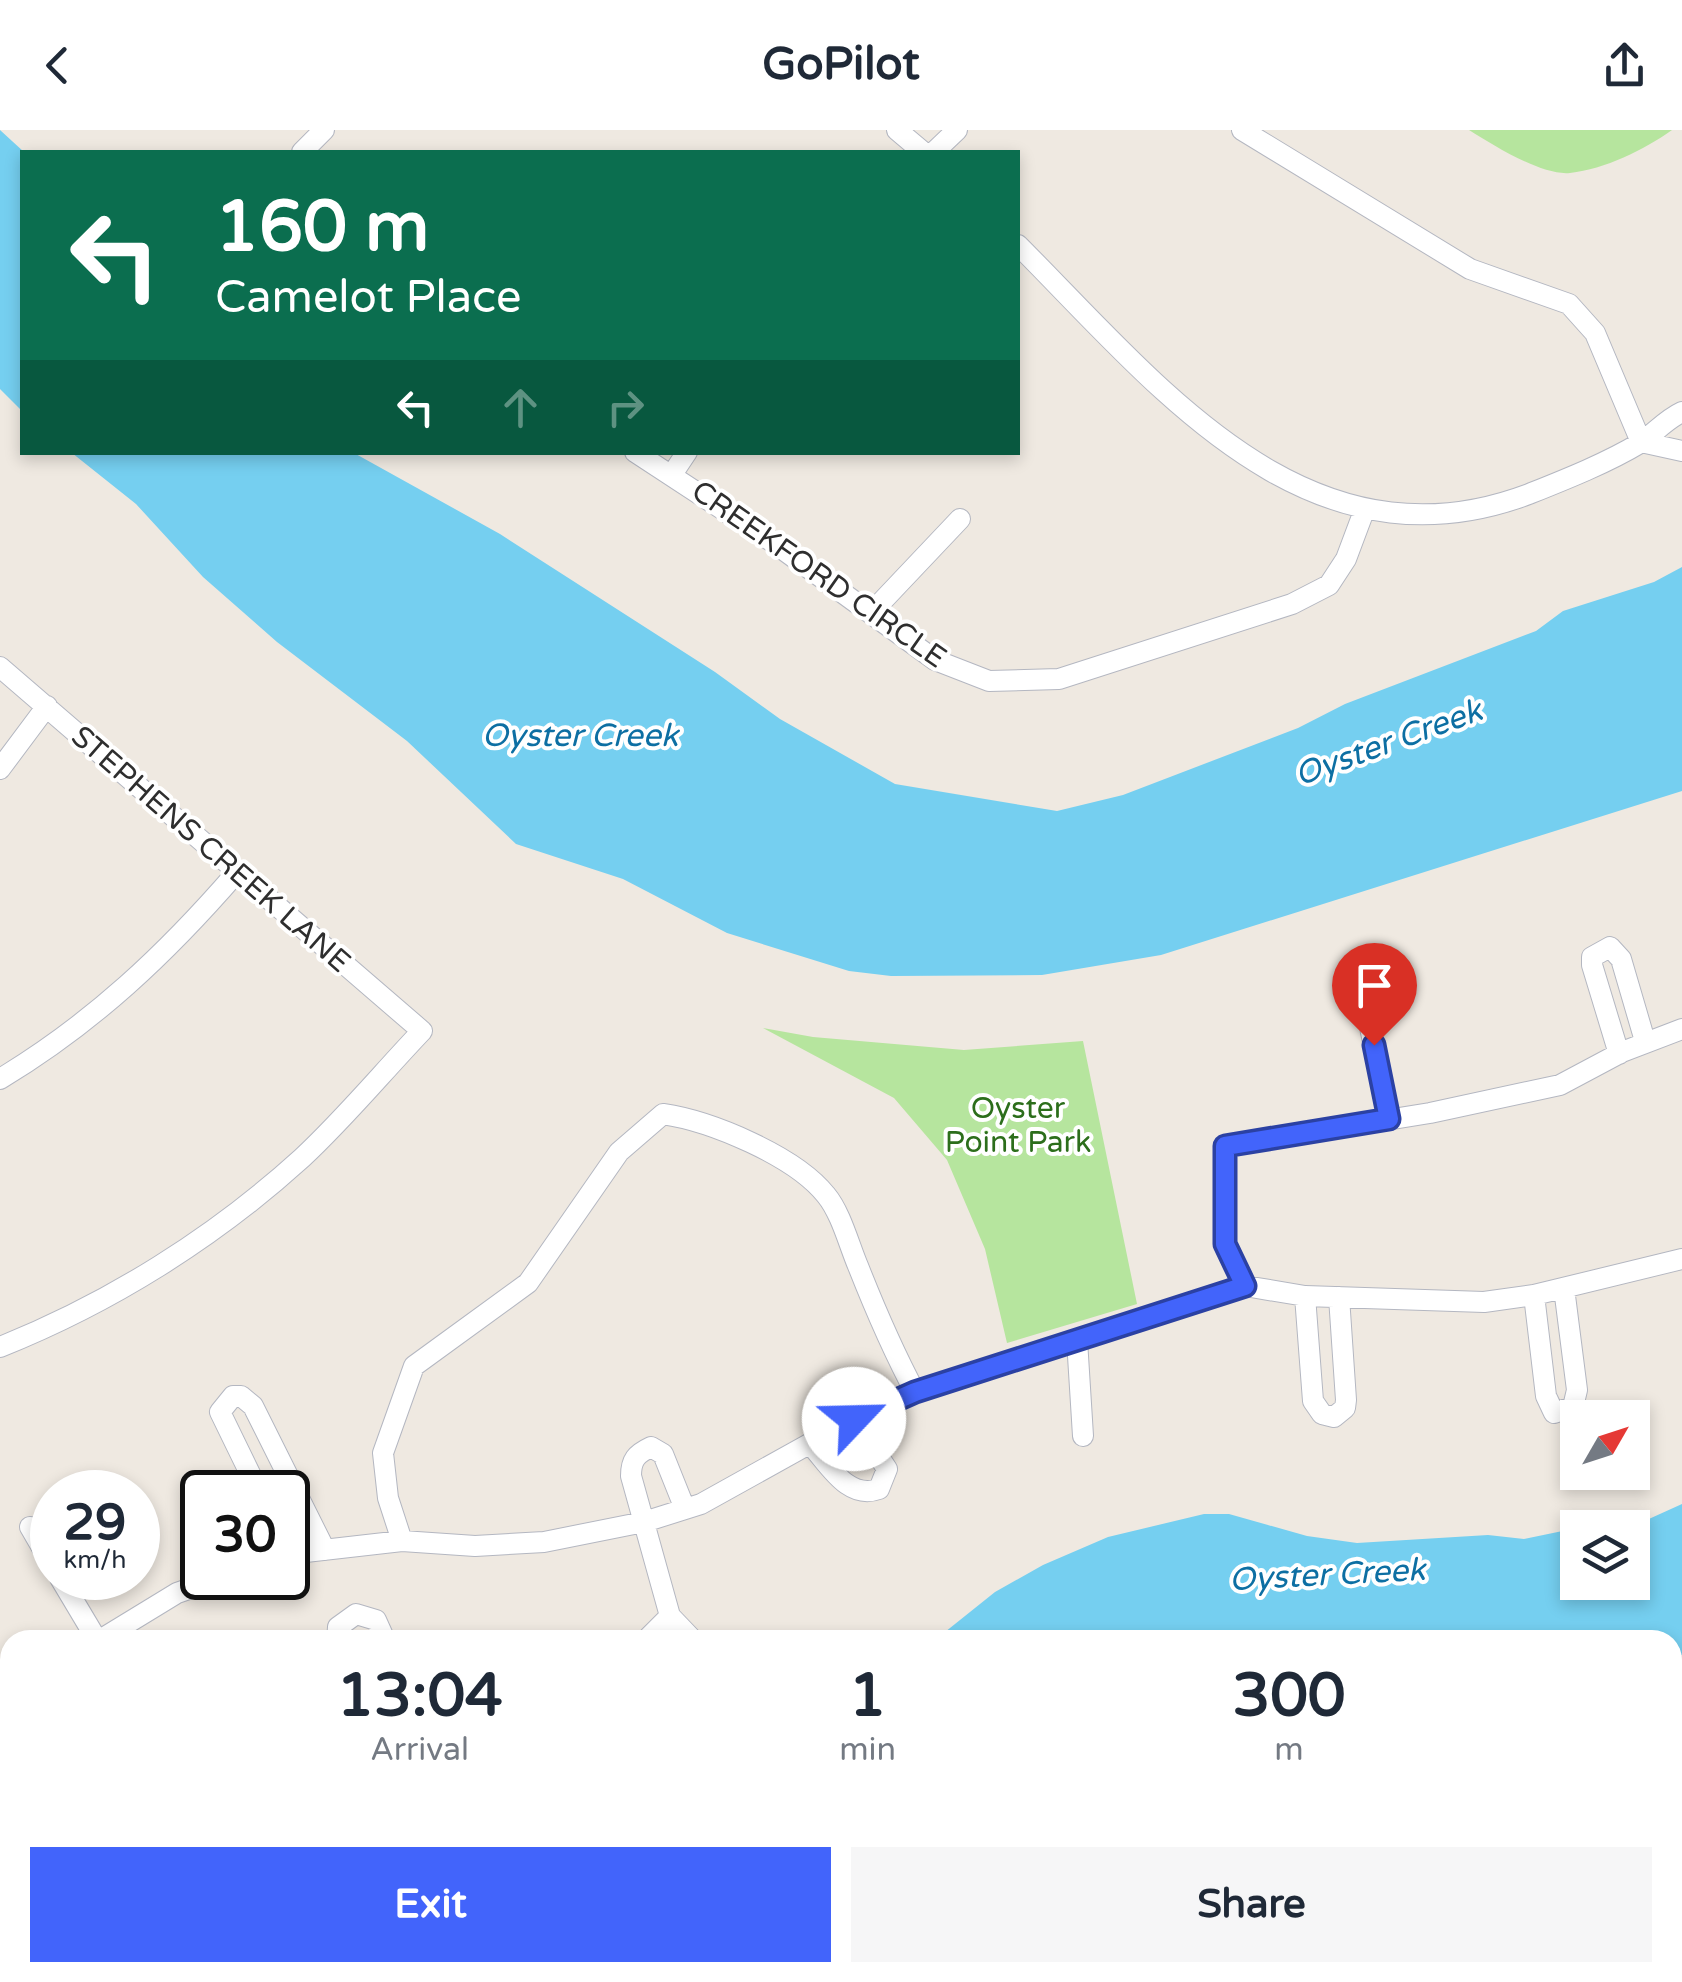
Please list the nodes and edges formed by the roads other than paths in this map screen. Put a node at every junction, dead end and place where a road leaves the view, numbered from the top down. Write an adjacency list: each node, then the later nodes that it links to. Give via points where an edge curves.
1 (324, 130): 5 (street)
2 (897, 130): 6 (street)
3 (957, 130): 7 (street)
4 (1242, 130): 10 (street, via 1470,268 1569,304 1595,333)
5 (304, 150)
6 (922, 150)
7 (936, 150)
8 (1020, 247): 15 (street, via 1191,418 1240,456)
9 (1682, 412): 10 (street)
10 (1641, 442): 11 (street); 15 (street, via 1526,495 1436,516)
11 (1682, 451)
12 (640, 455): 14 (street, CREEKFORD CIRCLE)
13 (685, 455): 14 (street)
14 (673, 473): 17 (street, CREEKFORD CIRCLE)
15 (1364, 510): 17 (street, CREEKFORD CIRCLE, via 1346,560 1329,584 1292,604 1058,679 989,681 935,660)
16 (960, 519): 17 (street)
17 (871, 613)
18 (0, 667): 19 (street, STEPHENS CREEK LANE)
19 (47, 706): 20 (street); 21 (street, STEPHENS CREEK LANE)
20 (0, 769)
21 (237, 872): 26 (street, via 116,999); 35 (street, STEPHENS CREEK LANE, via 422,1031 304,1156 230,1220 116,1292)
22 (1366, 1008): 27 (street)
23 (1682, 1029): 24 (street)
24 (1645, 1042): 25 (street); 25 (street, via 1621,959 1603,947 1592,956 1592,966)
25 (1619, 1054): 27 (street, via 1560,1085)
26 (0, 1079)
27 (1389, 1119): 29 (street, via 1225,1146 1225,1244)
28 (1682, 1258): 30 (street)
29 (1245, 1286): 32 (street); 34 (street)
30 (1564, 1288): 31 (street); 31 (street, via 1576,1390 1573,1408 1560,1414 1546,1396)
31 (1534, 1295): 33 (street, via 1484,1302)
32 (1305, 1296): 33 (street); 33 (street, via 1313,1402 1334,1417 1346,1400)
33 (1339, 1297)
34 (1077, 1340): 36 (street); 38 (street)
35 (0, 1347)
36 (915, 1392): 37 (street); 45 (street, via 827,1196 790,1166 698,1119 663,1114 619,1152 528,1283 414,1366 383,1453)
37 (854, 1419): 39 (street); 39 (street, via 888,1469 879,1489 864,1494 850,1488)
38 (1083, 1436)
39 (811, 1445): 42 (street)
40 (248, 1470): 41 (street, via 220,1412 232,1396 254,1406)
41 (286, 1470)
42 (684, 1509): 44 (street); 44 (street, via 668,1460 650,1448 631,1464)
43 (310, 1518): 46 (street)
44 (644, 1522): 45 (street, via 544,1542); 50 (street)
45 (402, 1541): 46 (street)
46 (326, 1550): 47 (street)
47 (310, 1551)
48 (180, 1593): 52 (street)
49 (74, 1600): 51 (street)
50 (670, 1616): 55 (street); 56 (street)
51 (93, 1630)
52 (116, 1630)
53 (338, 1630): 54 (street, via 356,1614 376,1620)
54 (380, 1630)
55 (656, 1630)
56 (683, 1630)

